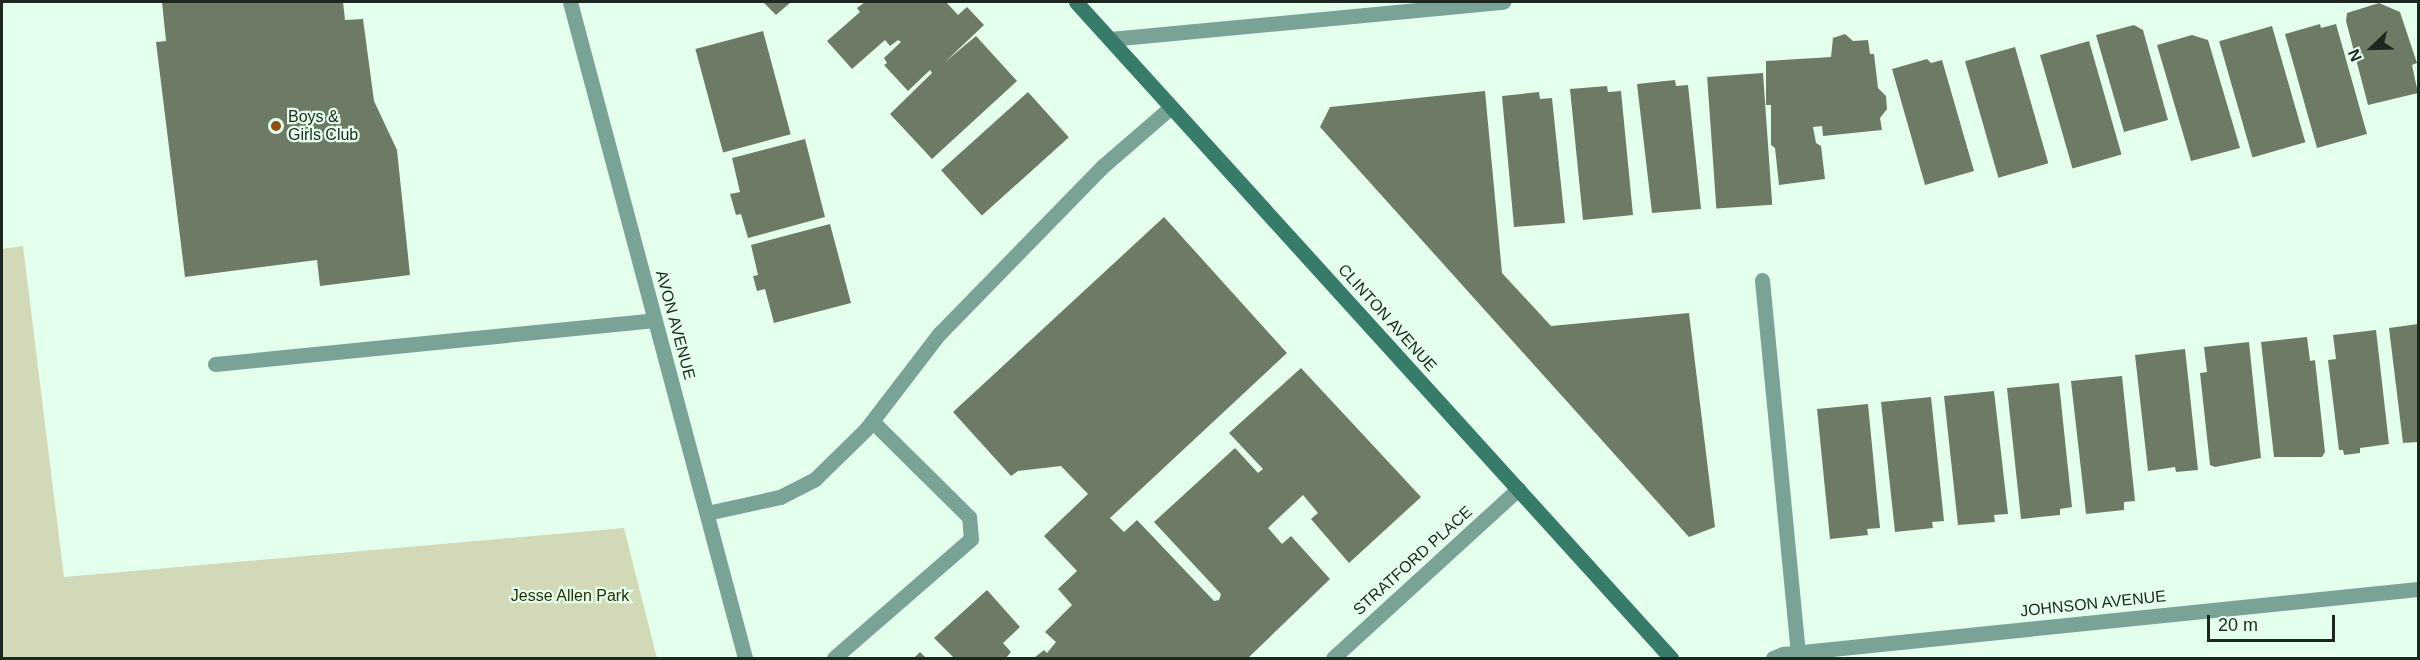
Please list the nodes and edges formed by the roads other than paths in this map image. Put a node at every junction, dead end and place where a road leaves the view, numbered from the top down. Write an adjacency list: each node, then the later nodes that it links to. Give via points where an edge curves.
1 (570, 2): 7 (street, AVON AVENUE)
2 (1076, 2): 4 (main road, CLINTON AVENUE)
3 (1503, 2): 4 (street)
4 (1110, 39): 5 (main road, CLINTON AVENUE)
5 (1171, 107): 9 (street, via 1103,166 939,334); 10 (main road, CLINTON AVENUE)
6 (1761, 279): 13 (street)
7 (655, 320): 8 (street); 11 (street, AVON AVENUE)
8 (215, 364)
9 (872, 421): 11 (street, via 815,479 780,497); 15 (street, via 969,517 971,539)
10 (1518, 489): 16 (street, STRATFORD PLACE); 17 (main road, CLINTON AVENUE)
11 (707, 513): 14 (street, AVON AVENUE)
12 (2418, 589): 13 (street, JOHNSON AVENUE)
13 (1798, 652): 18 (street, JOHNSON AVENUE)
14 (745, 658)
15 (834, 658)
16 (1333, 658)
17 (1671, 658)
18 (1773, 658)

